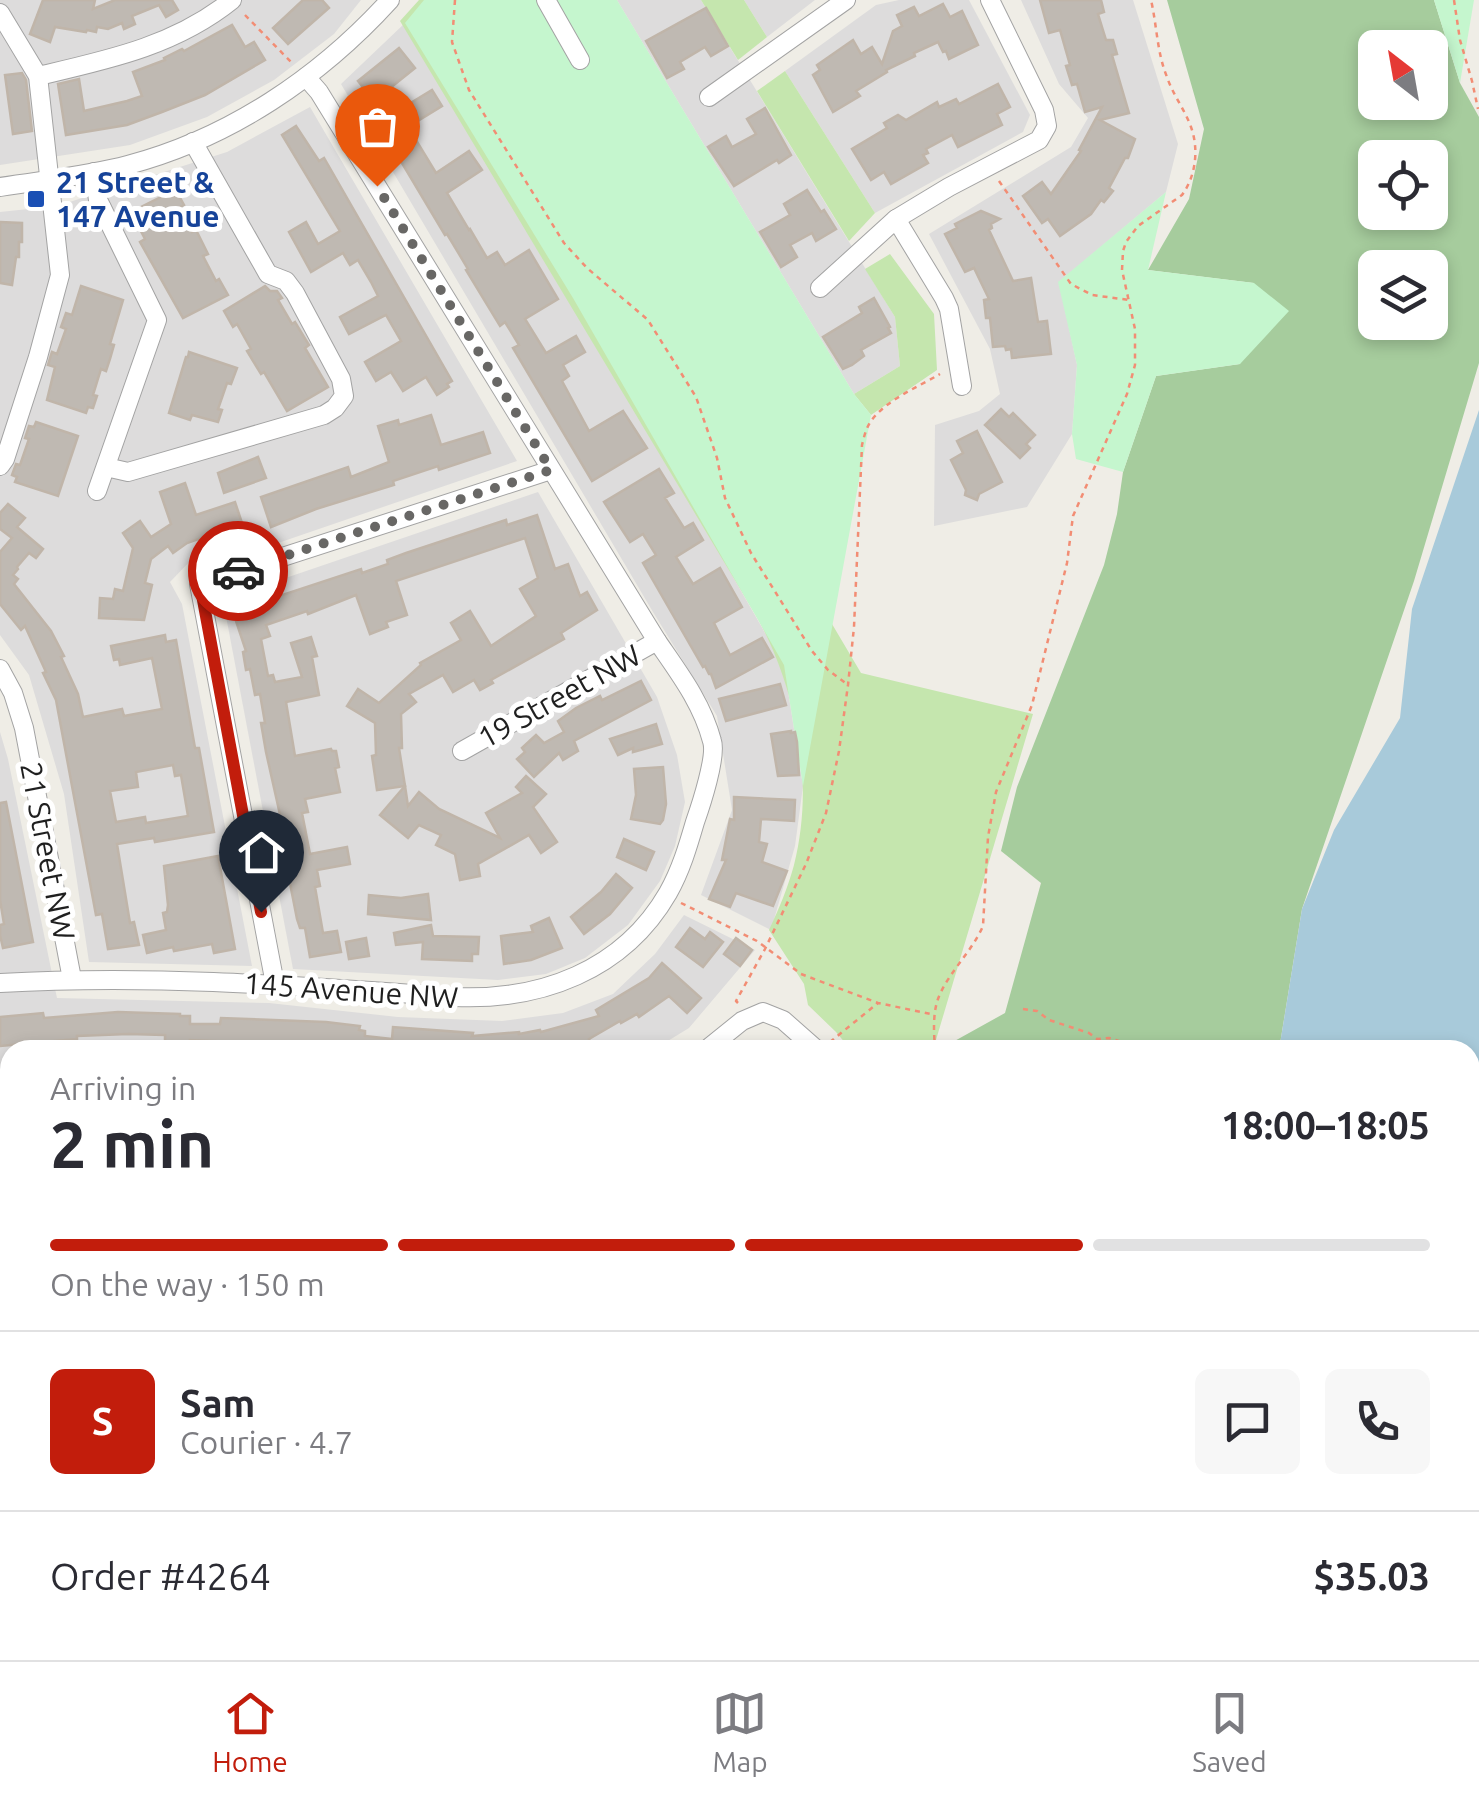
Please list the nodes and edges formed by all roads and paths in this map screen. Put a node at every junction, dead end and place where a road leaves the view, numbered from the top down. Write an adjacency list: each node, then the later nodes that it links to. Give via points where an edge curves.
1 (231, 0): 11 (street, via 166,41); 12 (path)
2 (390, 0): 12 (street)
3 (455, 0): 31 (path, via 452,42 469,90 564,243 648,320 696,397 725,498 751,553 812,651)
4 (546, 0): 10 (street)
5 (846, 0): 13 (street)
6 (990, 0): 16 (street, via 1047,126 1030,146)
7 (1151, 0): 22 (path, via 1166,77 1193,131 1195,161 1182,195 1126,242 1121,260)
8 (1454, 0): 14 (path)
9 (0, 13): 11 (street)
10 (580, 60)
11 (38, 76): 18 (street)
12 (306, 78): 15 (street); 27 (street, 19 Street NW)
13 (709, 97)
14 (1478, 108)
15 (193, 142): 17 (street); 26 (street, via 268,274 295,293 344,396 324,415 128,472)
16 (990, 166): 20 (street); 22 (path, via 1071,284 1092,295)
17 (94, 172): 18 (street); 26 (street, via 98,200 157,320)
18 (48, 180): 19 (street); 25 (street, via 60,275)
19 (0, 187)
20 (896, 219): 21 (street); 23 (street, via 944,298)
21 (820, 288)
22 (1130, 300): 40 (path, via 1132,380 1073,516 1068,563 1032,705 996,792 983,926 940,992)
23 (959, 364): 24 (street); 31 (path, via 882,410 867,428)
24 (962, 386)
25 (0, 466)
26 (106, 467): 28 (street)
27 (551, 470): 29 (street, 19 Street NW); 37 (street, via 200,584)
28 (97, 492)
29 (657, 642): 32 (street, 19 Street NW); 33 (street, 19 Street NW, via 691,690 714,745 704,796)
30 (0, 669): 35 (street, 21 Street NW, via 24,728)
31 (848, 685): 34 (path, via 826,813)
32 (462, 751)
33 (667, 895): 34 (path); 37 (street, 145 Avenue NW, via 635,936 599,965 514,996)
34 (766, 949): 38 (path, via 801,974); 41 (path, via 736,1001)
35 (72, 979): 36 (street, 145 Avenue NW); 37 (street, 145 Avenue NW)
36 (0, 983)
37 (275, 984)
38 (878, 1003): 40 (path); 44 (path)
39 (1023, 1009): 46 (path)
40 (934, 1015): 45 (path)
41 (750, 1016): 42 (street); 43 (street, via 763,1012 783,1020)
42 (719, 1040)
43 (808, 1040)
44 (831, 1040)
45 (934, 1040)
46 (1115, 1040)

